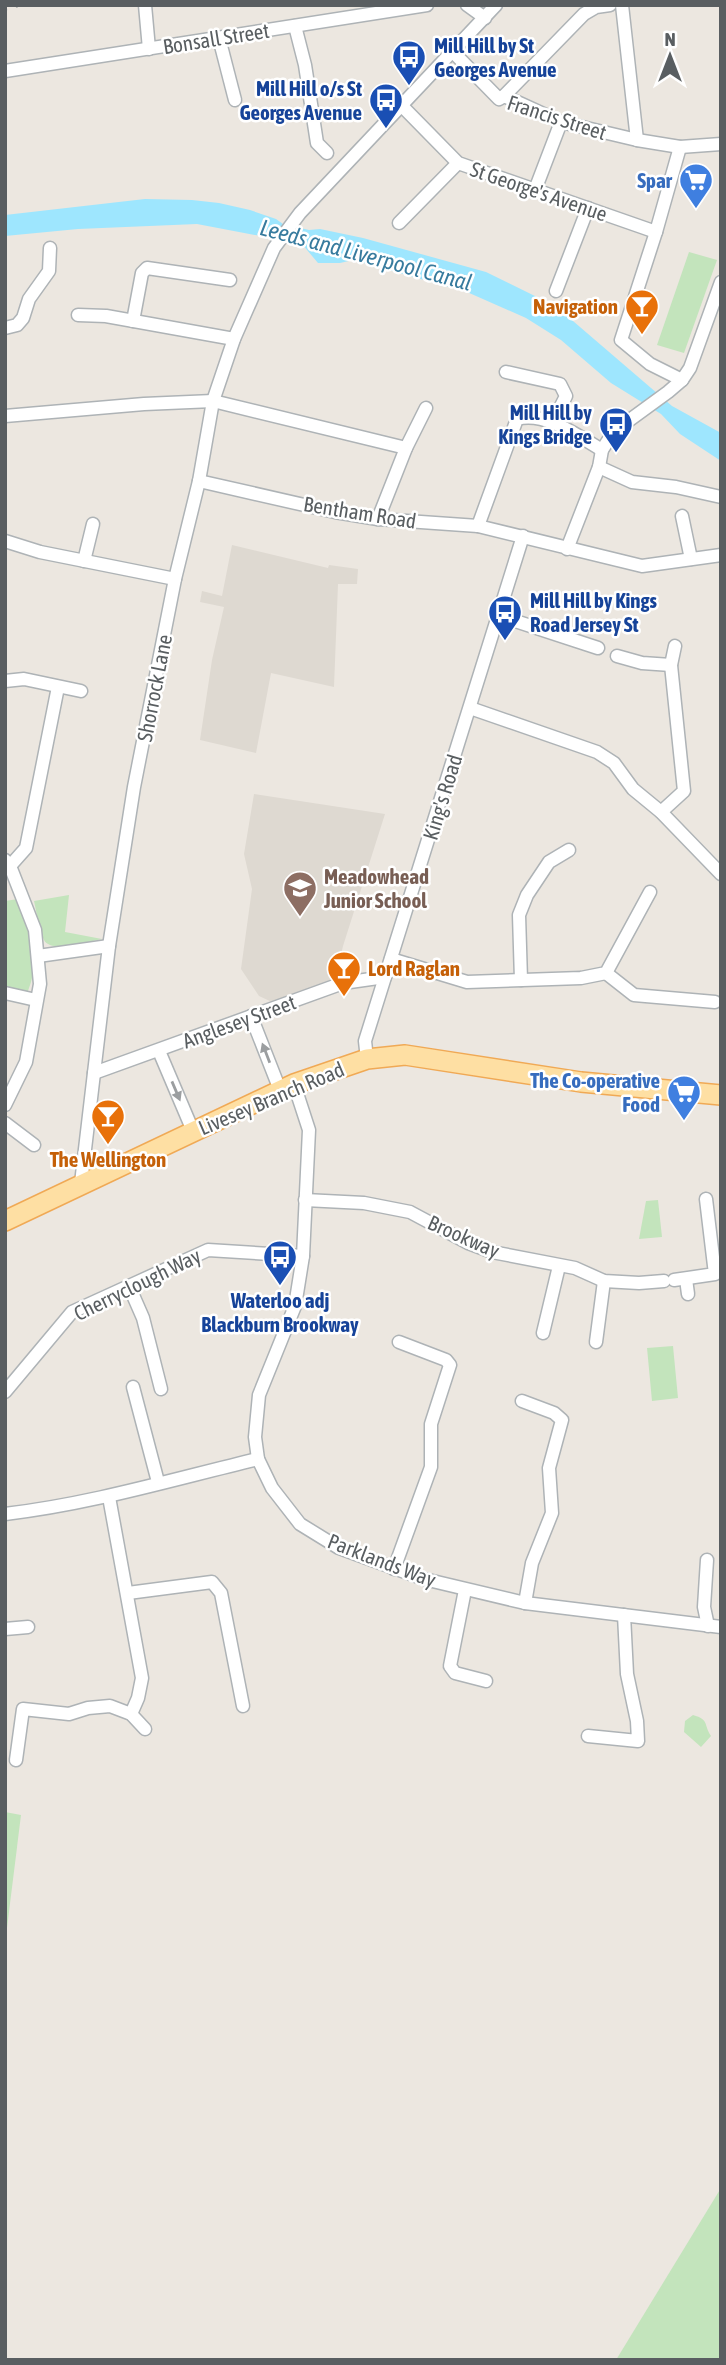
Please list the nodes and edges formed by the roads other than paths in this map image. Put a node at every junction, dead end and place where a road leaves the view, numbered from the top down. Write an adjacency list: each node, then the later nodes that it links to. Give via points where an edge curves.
1 (145, 5): 11 (street)
2 (427, 5): 9 (street, Bonsall Street)
3 (467, 5): 8 (street)
4 (496, 5): 8 (street)
5 (610, 5): 7 (street)
6 (622, 5): 18 (street)
7 (579, 9): 14 (street)
8 (485, 18): 12 (street)
9 (295, 26): 10 (street, Bonsall Street); 21 (street, via 317,143)
10 (219, 38): 11 (street, Bonsall Street); 15 (street)
11 (149, 49): 13 (street, Bonsall Street)
12 (453, 51): 14 (street, Francis Street, via 499,99); 16 (street)
13 (5, 71)
14 (504, 96): 17 (street, Francis Street)
15 (235, 100)
16 (402, 106): 22 (street, St George's Avenue); 34 (street, Shorrock Lane, via 300,213 274,248)
17 (561, 122): 18 (street, Francis Street); 23 (street)
18 (637, 141): 20 (street, Francis Street)
19 (721, 144): 20 (street, Francis Street)
20 (680, 147): 26 (street)
21 (327, 153)
22 (458, 163): 23 (street, St George's Avenue); 25 (street)
23 (535, 190): 24 (street, St George's Avenue)
24 (588, 208): 26 (street, St George's Avenue); 30 (street)
25 (400, 223)
26 (656, 232): 36 (street, via 621,340 650,364)
27 (50, 248): 33 (street, via 49,271 29,299 23,318)
28 (230, 280): 32 (street, via 147,268)
29 (721, 282): 36 (street)
30 (556, 291)
31 (78, 315): 32 (street)
32 (132, 321): 34 (street)
33 (5, 328)
34 (234, 339): 37 (street, Shorrock Lane)
35 (506, 372): 40 (street, via 560,384 566,397)
36 (682, 380): 42 (street, via 620,427)
37 (213, 401): 39 (street); 41 (street); 44 (street, Shorrock Lane)
38 (426, 408): 41 (street)
39 (5, 416)
40 (552, 424): 42 (street); 49 (street, via 528,416 517,419)
41 (406, 448): 47 (street)
42 (602, 450): 43 (street)
43 (599, 467): 45 (street, via 632,482); 52 (street)
44 (199, 481): 47 (street, Bentham Road); 56 (street, Shorrock Lane)
45 (721, 498)
46 (682, 516): 54 (street)
47 (377, 519): 49 (street, Bentham Road)
48 (93, 524): 55 (street)
49 (478, 526): 50 (street, Bentham Road)
50 (523, 536): 52 (street, Bentham Road); 57 (street, King's Road)
51 (5, 541): 55 (street)
52 (567, 548): 54 (street, Bentham Road, via 642,566)
53 (721, 555): 54 (street, Bentham Road)
54 (691, 559)
55 (84, 561): 56 (street)
56 (175, 579): 71 (street, Shorrock Lane, via 134,787)
57 (500, 616): 59 (street); 65 (street, King's Road)
58 (675, 646): 61 (street)
59 (598, 648)
60 (617, 656): 61 (street)
61 (671, 665): 66 (street, via 684,790)
62 (5, 681): 63 (street, via 24,679)
63 (58, 687): 64 (street); 68 (street, via 26,848)
64 (82, 691)
65 (470, 708): 66 (street, via 597,752 614,763 633,789); 73 (street, King's Road)
66 (661, 812): 69 (street)
67 (569, 850): 76 (street, via 549,862 519,915)
68 (8, 863): 72 (street, via 35,930)
69 (721, 874)
70 (650, 892): 74 (street)
71 (109, 946): 72 (street); 83 (street, Shorrock Lane)
72 (38, 956): 78 (street)
73 (391, 959): 75 (street, King's Road); 76 (street, via 467,982)
74 (606, 972): 76 (street, via 581,978); 79 (street, via 634,995)
75 (386, 977): 80 (street, Anglesey Street, via 343,983); 82 (street, King's Road, via 365,1041)
76 (521, 980)
77 (5, 993): 78 (street)
78 (36, 1000): 86 (street, via 26,1062)
79 (715, 1002)
80 (251, 1016): 81 (street, Anglesey Street); 84 (street, Parklands Way, one-way to 80)
81 (159, 1051): 83 (street, Anglesey Street); 88 (street, one-way to 88)
82 (367, 1059): 84 (main road, Livesey Branch Road); 85 (main road, Livesey Branch Road, via 405,1055 581,1082)
83 (94, 1073): 90 (street, Shorrock Lane)
84 (287, 1087): 88 (main road, Livesey Branch Road); 92 (street, Parklands Way, via 309,1130)
85 (721, 1094)
86 (5, 1105)
87 (5, 1123): 89 (street)
88 (193, 1131): 90 (main road, Livesey Branch Road)
89 (34, 1145)
90 (81, 1183): 93 (main road, Livesey Branch Road)
91 (706, 1199): 95 (street)
92 (305, 1200): 94 (street, Parklands Way); 96 (street, Brookway, via 399,1209 492,1252)
93 (5, 1221)
94 (303, 1256): 99 (street, Cherryclough Way, via 208,1250); 109 (street, Parklands Way, via 295,1306 259,1395)
95 (717, 1263): 97 (street, Brookway, via 714,1276)
96 (559, 1266): 98 (street, Brookway); 102 (street)
97 (670, 1280): 98 (street, Brookway); 100 (street); 101 (street)
98 (604, 1281): 104 (street)
99 (129, 1286): 106 (street, via 143,1318); 107 (street, Cherryclough Way, via 72,1312)
100 (688, 1294)
101 (656, 1297)
102 (543, 1333)
103 (399, 1342): 114 (street, via 441,1357 450,1365 431,1424 431,1467)
104 (596, 1342)
105 (133, 1387): 110 (street)
106 (161, 1389)
107 (5, 1392)
108 (522, 1401): 117 (street, via 562,1420 549,1468 552,1513 532,1563)
109 (258, 1459): 110 (street); 114 (street, Parklands Way, via 272,1488 300,1524 339,1548)
110 (158, 1482): 111 (street)
111 (109, 1497): 112 (street); 116 (street)
112 (5, 1514)
113 (707, 1560): 119 (street, via 704,1607)
114 (394, 1569): 115 (street, Parklands Way)
115 (465, 1590): 117 (street, Parklands Way); 122 (street, via 450,1666 455,1673)
116 (128, 1593): 123 (street, via 212,1582 221,1592); 124 (street, via 142,1678)
117 (525, 1603): 118 (street, Parklands Way)
118 (624, 1615): 119 (street, Parklands Way); 126 (street, via 627,1674 638,1741)
119 (714, 1626)
120 (28, 1628): 121 (street)
121 (5, 1629)
122 (486, 1681)
123 (243, 1706)
124 (131, 1714): 125 (street); 127 (street, via 110,1706 69,1714 23,1709)
125 (145, 1729)
126 (588, 1736)
127 (16, 1760)

